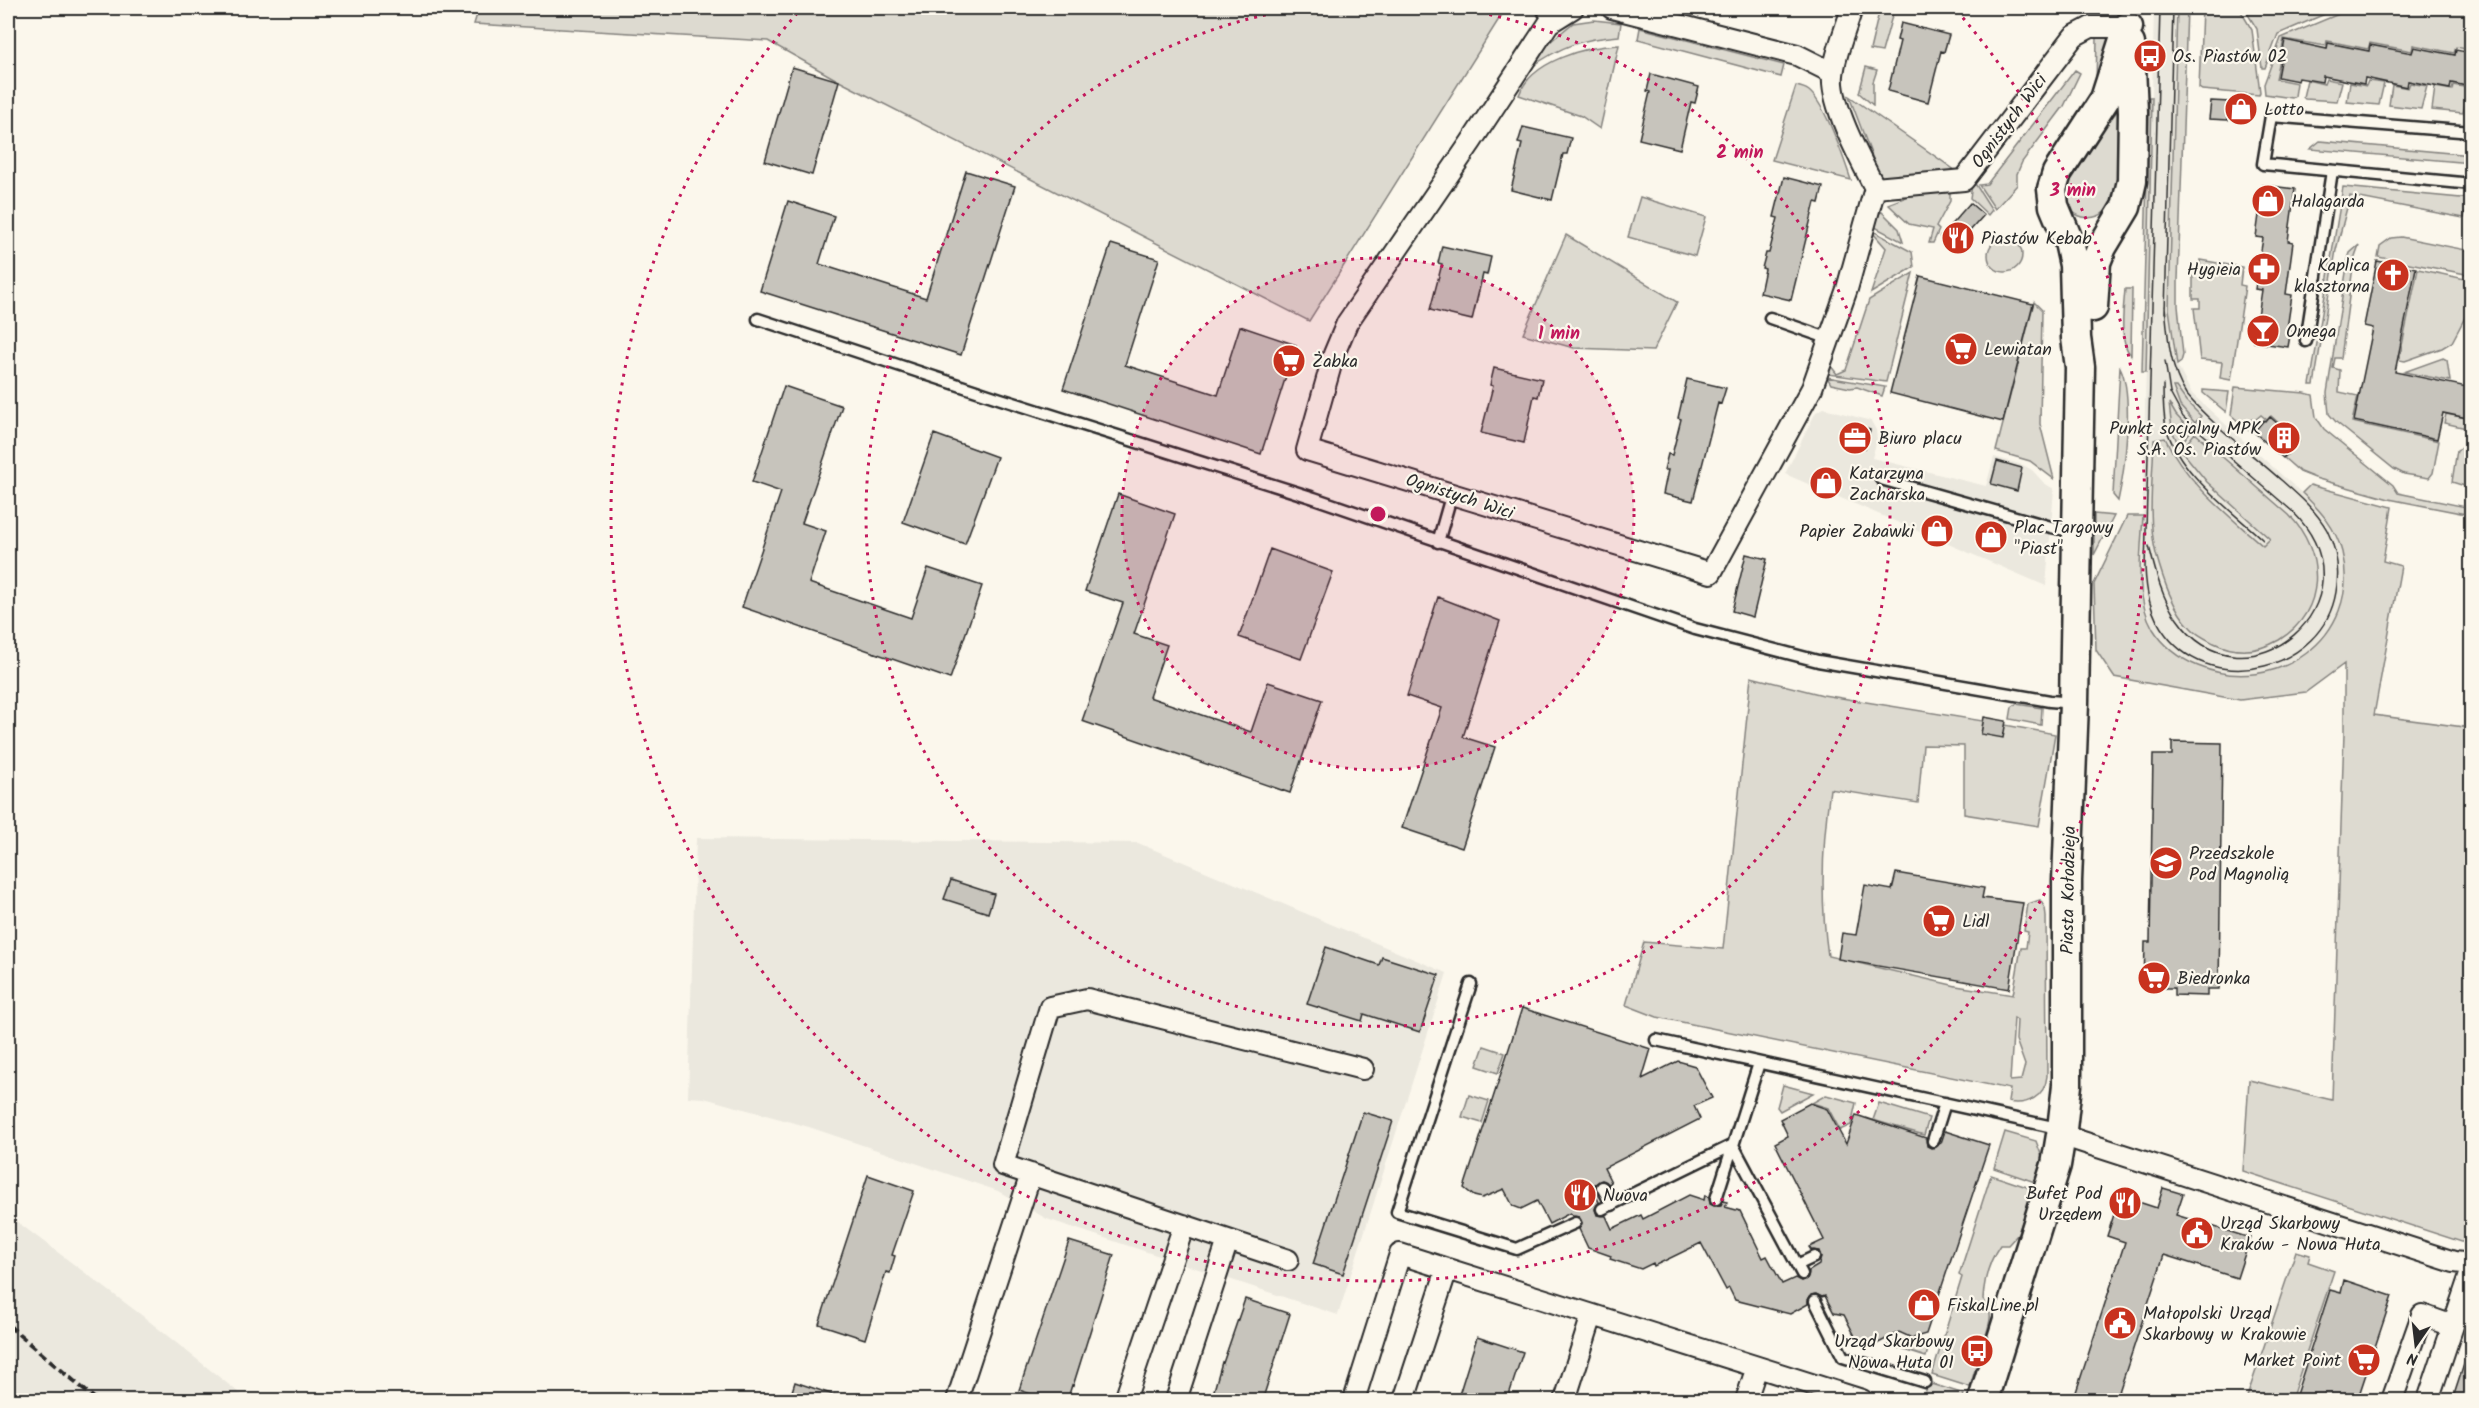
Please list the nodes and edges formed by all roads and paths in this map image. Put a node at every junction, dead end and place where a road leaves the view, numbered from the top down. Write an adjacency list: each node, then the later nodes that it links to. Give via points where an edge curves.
1 (1572, 8): 4 (street, Ognistych Wici)
2 (1612, 8): 6 (street, via 1797,55)
3 (1852, 8): 6 (street)
4 (1546, 15): 21 (street, Ognistych Wici, via 1471,142 1347,323 1334,354 1307,450)
5 (2129, 17): 7 (street, Piasta Kołodzieja); 8 (street, Piasta Kołodzieja); 12 (street, Ognistych Wici, via 2074,36 1965,180)
6 (1833, 80): 12 (street, via 1844,121)
7 (2101, 108): 8 (street, via 2114,100); 13 (street, Piasta Kołodzieja, via 2056,173 2052,194)
8 (2133, 112): 14 (street, Piasta Kołodzieja, via 2132,181)
9 (2472, 132): 10 (lane, via 2271,116 2263,164)
10 (2332, 171): 11 (lane); 18 (lane)
11 (2472, 184)
12 (1875, 188): 17 (street, Ognistych Wici)
13 (2056, 210): 14 (street, via 2070,225 2085,230 2108,225); 19 (street, Piasta Kołodzieja, via 2074,265)
14 (2123, 213): 19 (street, Piasta Kołodzieja, via 2096,262 2090,339)
15 (1770, 318): 17 (lane)
16 (759, 319): 23 (lane, via 1314,498)
17 (1830, 339): 21 (street, Ognistych Wici, via 1812,388 1711,573)
18 (2306, 341)
19 (2080, 367): 22 (street, Piasta Kołodzieja)
20 (1881, 479): 22 (lane)
21 (1452, 493): 23 (lane)
22 (2077, 532): 24 (street, Piasta Kołodzieja)
23 (1438, 542): 24 (lane, via 1695,629 1818,662)
24 (2074, 703): 30 (street, Piasta Kołodzieja, via 2067,880 2067,1085)
25 (1471, 984): 36 (lane, via 1397,1212 1517,1250)
26 (1656, 1040): 27 (lane)
27 (1759, 1063): 29 (lane); 32 (lane)
28 (1362, 1069): 33 (street, via 1087,999 1050,1007 1003,1165)
29 (1945, 1103): 30 (lane); 31 (lane)
30 (2062, 1132): 41 (street, via 2321,1220 2454,1262); 57 (street, Piasta Kołodzieja, via 2049,1189)
31 (1933, 1141)
32 (1733, 1145): 34 (lane, via 1607,1207); 35 (lane); 39 (lane, via 1799,1270)
33 (1031, 1174): 37 (street); 49 (street)
34 (1602, 1187)
35 (1716, 1199)
36 (1575, 1223)
37 (1184, 1225): 38 (street); 50 (street)
38 (1228, 1240): 40 (street); 51 (street)
39 (1814, 1257)
40 (1288, 1260)
41 (2472, 1264)
42 (1446, 1269): 45 (street); 52 (street, via 1400,1254); 53 (street)
43 (2472, 1269): 46 (street)
44 (1815, 1301): 48 (lane, via 1843,1357)
45 (1592, 1315): 47 (street); 54 (street)
46 (2453, 1326): 58 (street, via 2422,1315); 59 (street)
47 (1757, 1367): 55 (street); 56 (street)
48 (1925, 1383)
49 (957, 1401)
50 (1125, 1401)
51 (1176, 1401)
52 (1354, 1401)
53 (1404, 1401)
54 (1565, 1401)
55 (1746, 1401)
56 (1862, 1401)
57 (1983, 1401)
58 (2392, 1401)
59 (2428, 1401)

